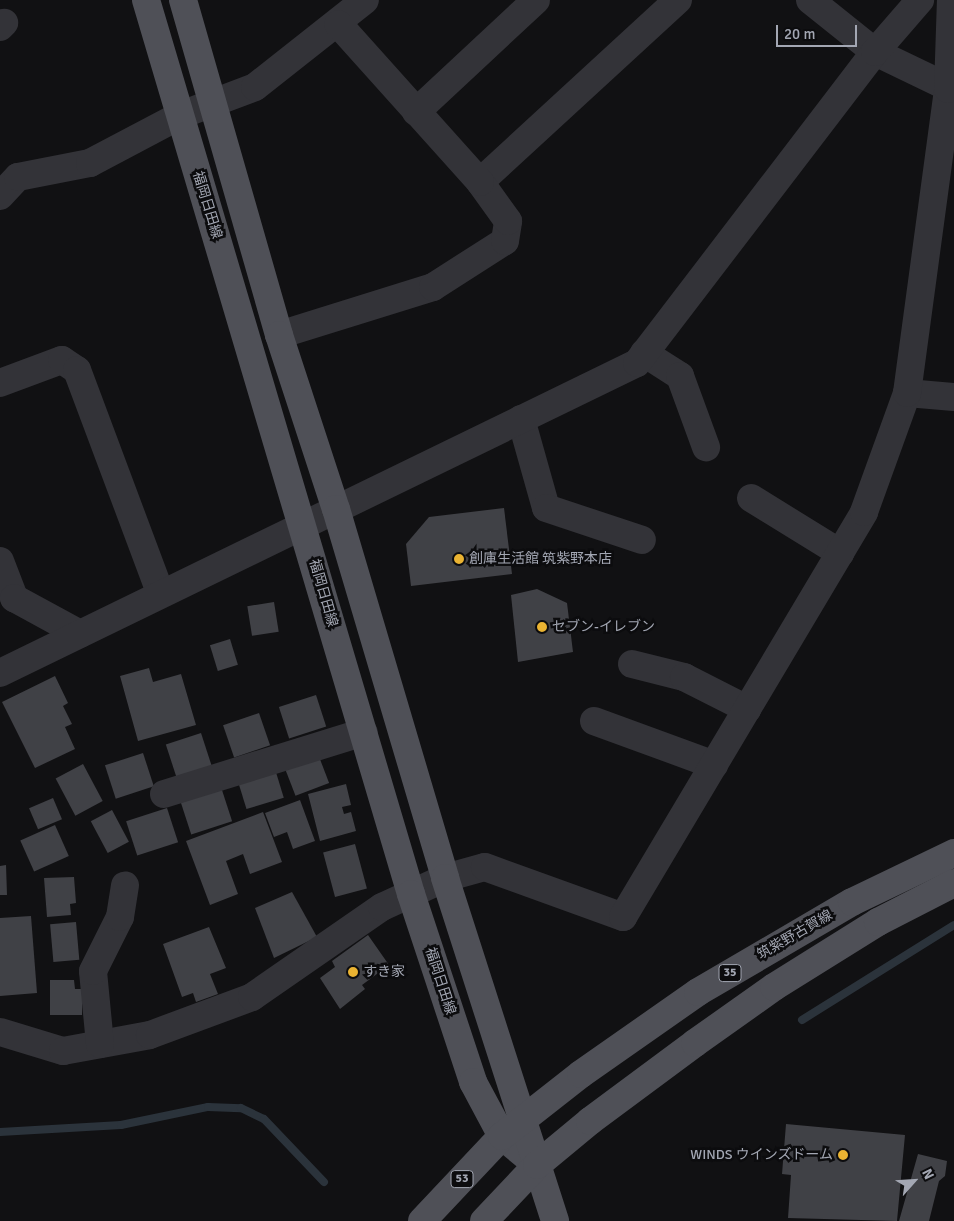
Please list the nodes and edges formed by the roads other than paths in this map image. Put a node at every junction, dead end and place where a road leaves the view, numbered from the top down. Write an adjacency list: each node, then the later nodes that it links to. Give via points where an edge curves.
1 (146, 0): 14 (main road, 福岡日田線)
2 (183, 0): 12 (main road, 福岡日田線)
3 (365, 0): 9 (street)
4 (536, 0): 13 (street)
5 (678, 0): 15 (street)
6 (810, 0): 10 (street)
7 (920, 0): 10 (street)
8 (951, 0): 11 (street)
9 (338, 24): 12 (street, via 255,87); 13 (street)
10 (876, 52): 11 (street); 18 (street)
11 (951, 89): 20 (street)
12 (214, 104): 14 (street); 17 (main road, 福岡日田線)
13 (416, 112): 15 (street)
14 (180, 115): 16 (street, via 90,164 18,176); 26 (main road, 福岡日田線)
15 (480, 182): 17 (street, via 508,221 505,241 433,287)
16 (0, 196)
17 (280, 335): 25 (main road, 福岡日田線)
18 (644, 353): 22 (street, via 637,363); 23 (street, via 680,376)
19 (0, 383): 30 (street, via 62,360 76,370)
20 (907, 393): 21 (street); 28 (street, via 864,512)
21 (954, 396)
22 (521, 419): 25 (street); 27 (street, via 546,508)
23 (706, 447)
24 (751, 498): 28 (street)
25 (336, 509): 26 (street); 40 (main road, 福岡日田線)
26 (303, 524): 30 (street); 36 (main road, 福岡日田線)
27 (642, 540)
28 (840, 553): 34 (street)
29 (0, 561): 31 (street, via 14,598)
30 (160, 592): 31 (street)
31 (80, 634): 33 (street)
32 (632, 664): 34 (street, via 684,677)
33 (0, 673)
34 (747, 709): 37 (street)
35 (594, 721): 37 (street)
36 (364, 732): 38 (street); 43 (main road, 福岡日田線)
37 (714, 765): 40 (street, via 623,917 485,867)
38 (164, 794)
39 (954, 853): 46 (main road, 筑紫野古賀線 / 35, via 852,902 698,992 581,1074)
40 (446, 878): 43 (street); 46 (main road, 福岡日田線)
41 (954, 883): 47 (main road, via 878,922 774,987 590,1120)
42 (125, 885): 45 (street, via 120,917 93,971)
43 (411, 894): 45 (street, via 382,907 252,997 150,1035); 46 (main road, 福岡日田線, via 473,1082)
44 (0, 1032): 45 (street, via 63,1051)
45 (100, 1044)
46 (513, 1128): 47 (main road, 福岡日田線); 48 (main road, 53)
47 (537, 1165): 49 (main road); 50 (main road, 福岡日田線)
48 (422, 1221)
49 (484, 1221)
50 (555, 1221)

